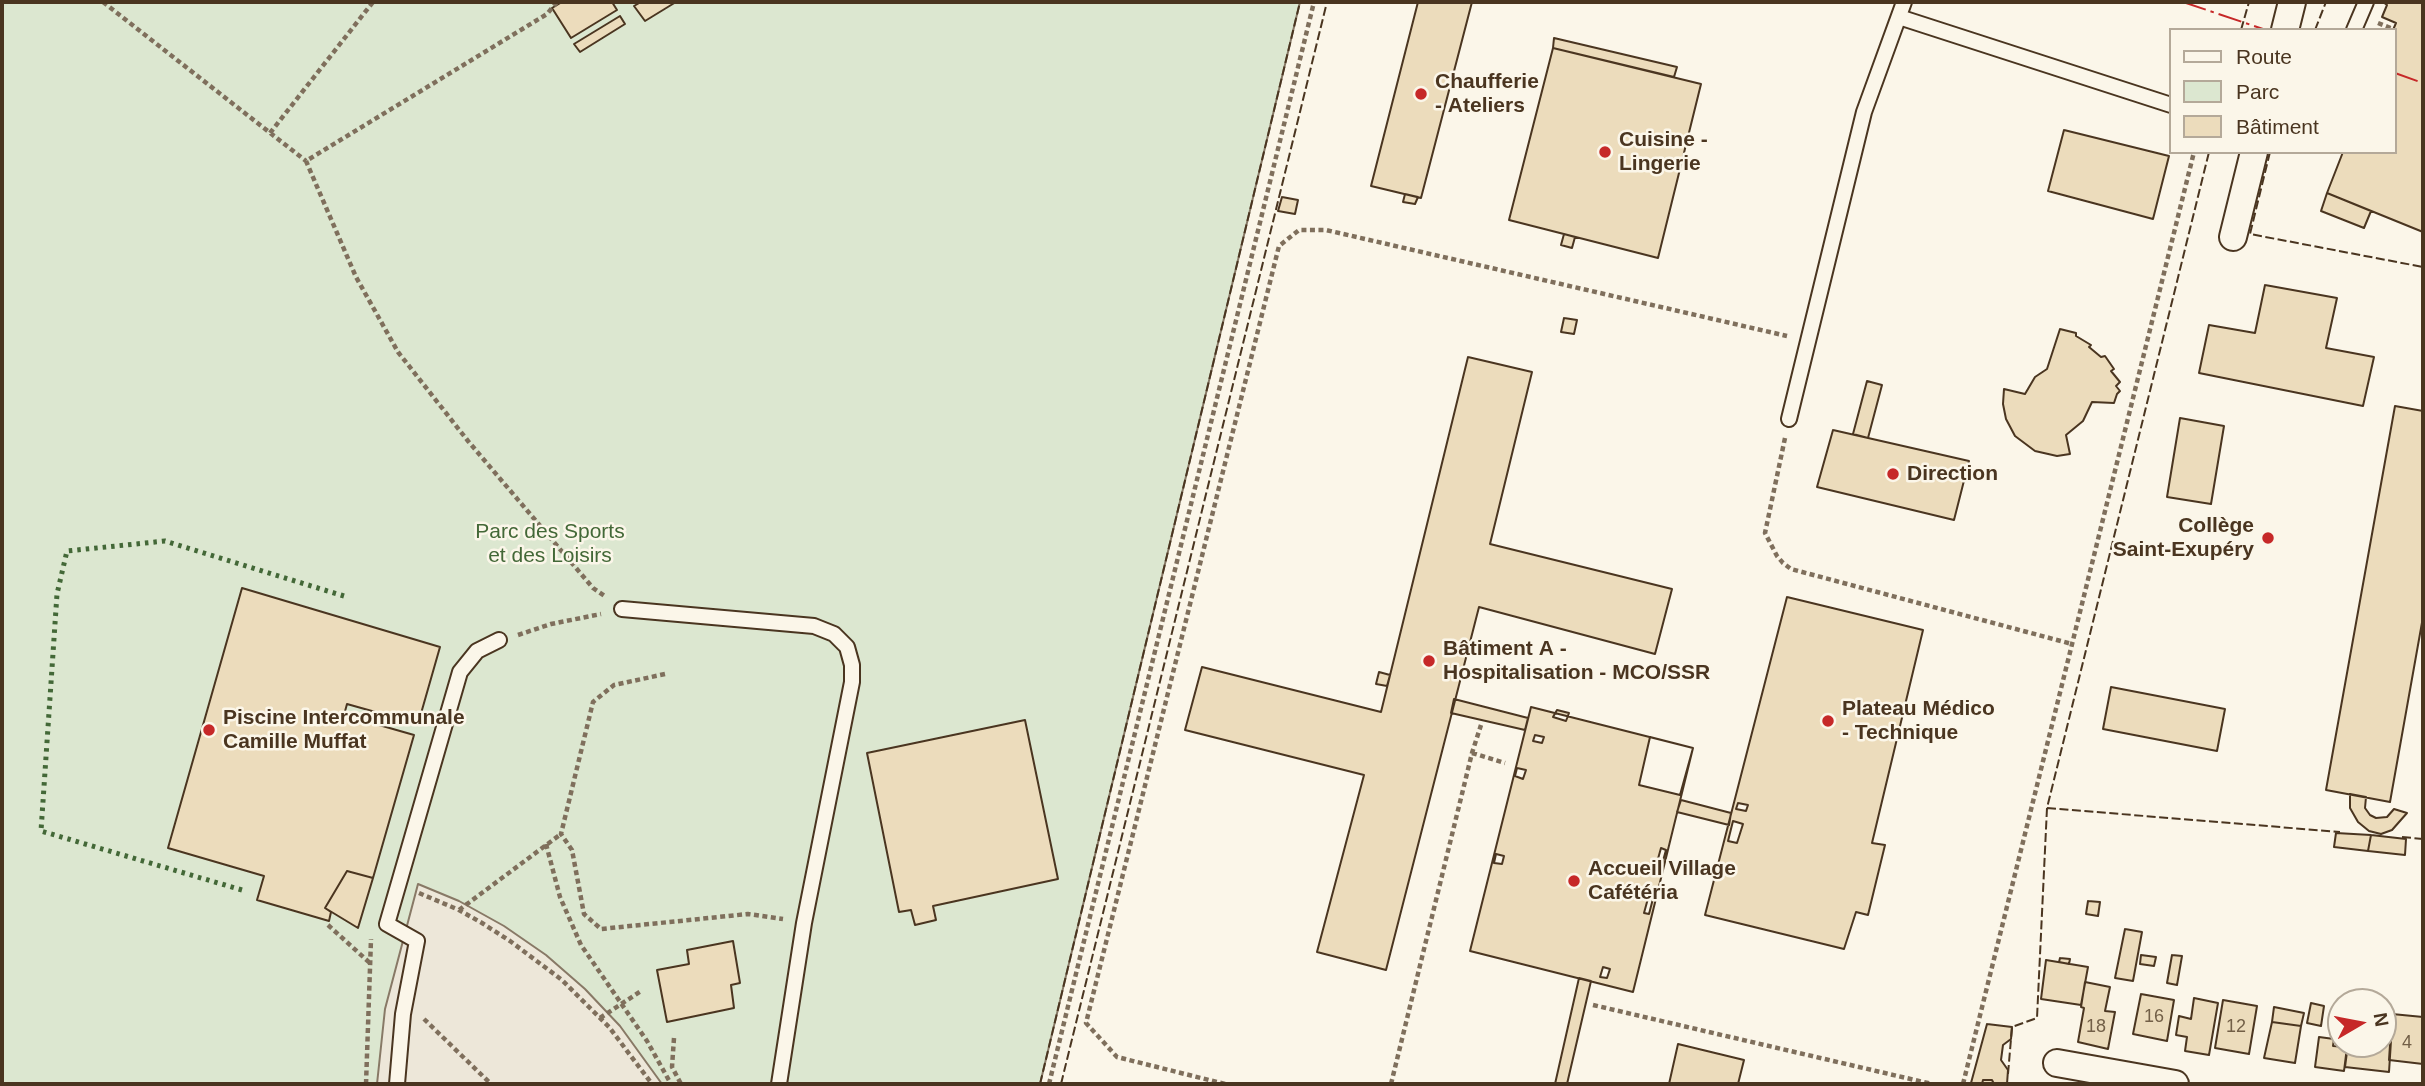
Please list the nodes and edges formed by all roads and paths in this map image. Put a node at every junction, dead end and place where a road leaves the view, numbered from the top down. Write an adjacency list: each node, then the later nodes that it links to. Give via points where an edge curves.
1 (103, 2): 12 (path)
2 (373, 2): 12 (path)
3 (557, 2): 15 (path, via 547,14)
4 (1314, 2): 48 (path)
5 (1904, 2): 8 (lane)
6 (2292, 2): 9 (street)
7 (2366, 2): 10 (lane)
8 (1899, 17): 11 (lane); 17 (lane, via 1864,112)
9 (2286, 28)
10 (2355, 28)
11 (2170, 105)
12 (270, 133): 15 (path)
13 (2194, 154): 21 (path)
14 (2254, 154): 16 (street)
15 (306, 161): 19 (path, via 356,277 398,352 593,587)
16 (2233, 237)
17 (1808, 341): 18 (lane); 49 (path, via 1326,230 1300,230 1279,246 1086,1023 1117,1056)
18 (1789, 419): 21 (path, via 1765,523 1767,540 1783,563 1791,569)
19 (622, 609): 20 (path); 30 (lane, via 814,626 834,634 847,647 852,682)
20 (499, 640): 28 (lane, via 477,650 460,672)
21 (2072, 644): 52 (path)
22 (665, 674): 26 (path, via 614,685 593,702)
23 (1481, 725): 24 (path)
24 (1472, 754): 25 (path); 50 (path)
25 (1505, 763)
26 (561, 834): 27 (path); 30 (path, via 572,850 584,914 601,929 748,914)
27 (545, 844): 29 (path); 36 (path, via 581,945)
28 (398, 886): 29 (path); 31 (lane)
29 (459, 910): 38 (path, via 537,960)
30 (804, 923): 47 (lane)
31 (387, 924): 33 (path, via 373,921); 35 (lane, via 417,941)
32 (328, 925): 33 (path)
33 (371, 964): 41 (path)
34 (641, 991): 36 (path)
35 (405, 1001): 42 (lane); 43 (path)
36 (622, 1003): 38 (path); 45 (path)
37 (1593, 1005): 51 (path)
38 (600, 1018): 44 (path)
39 (674, 1038): 46 (path, via 672,1067)
40 (2057, 1063): 53 (street)
41 (366, 1084)
42 (397, 1084)
43 (491, 1084)
44 (652, 1084)
45 (671, 1084)
46 (681, 1084)
47 (779, 1084)
48 (1049, 1084)
49 (1225, 1084)
50 (1391, 1084)
51 (1932, 1084)
52 (1964, 1084)
53 (2175, 1084)

